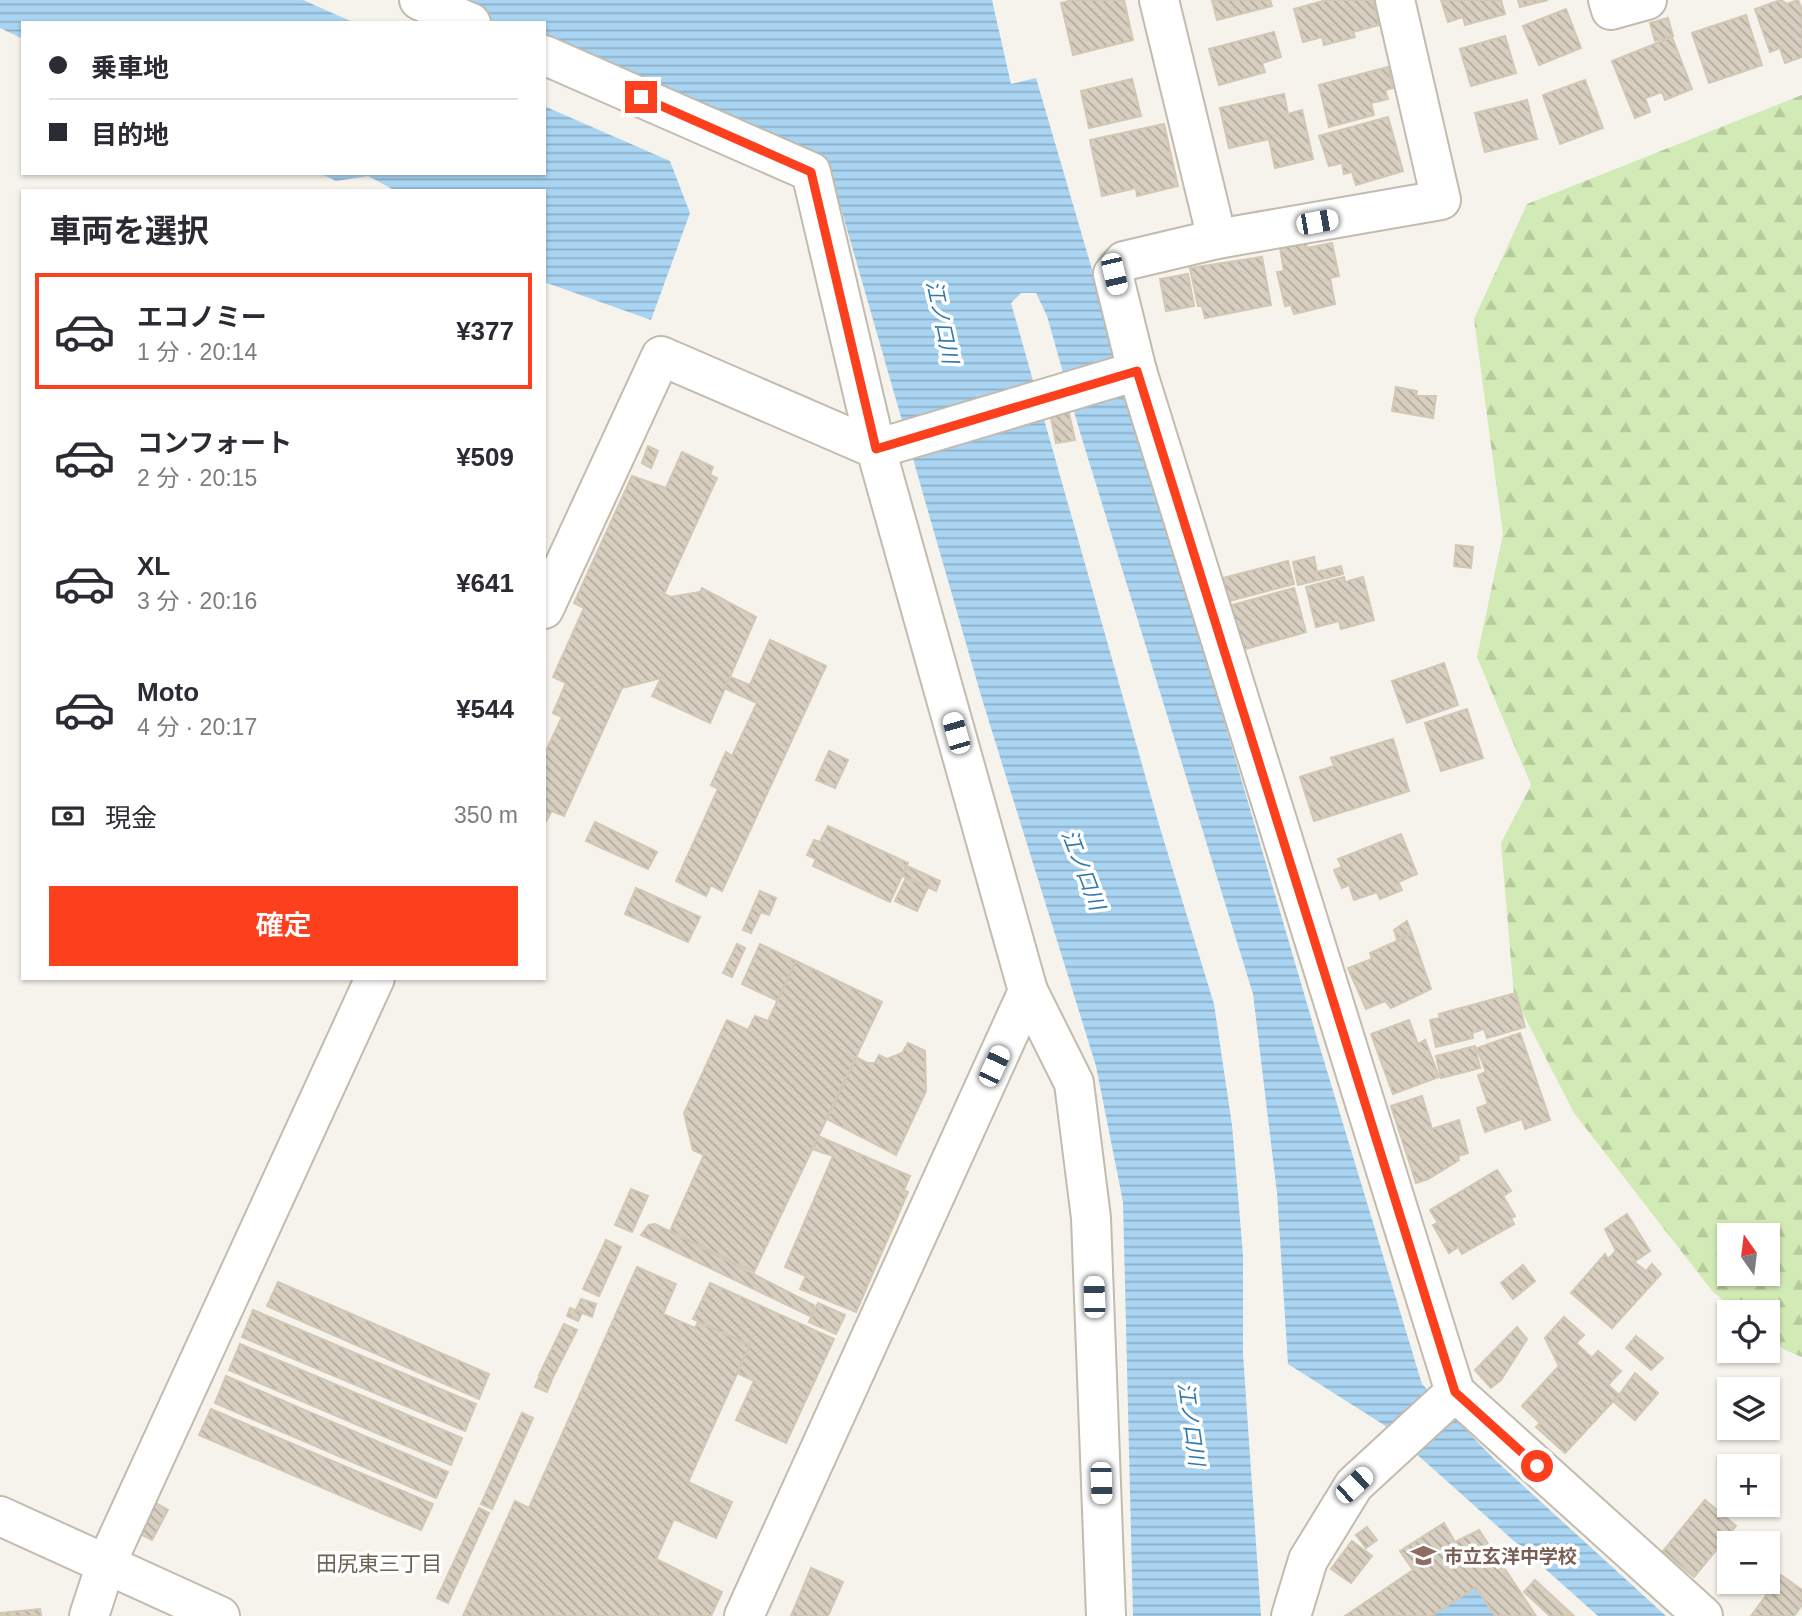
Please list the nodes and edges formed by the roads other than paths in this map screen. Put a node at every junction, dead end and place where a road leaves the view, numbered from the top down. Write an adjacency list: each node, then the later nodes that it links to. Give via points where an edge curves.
1 (419, 0): 6 (street)
2 (1159, 0): 8 (street)
3 (1395, 0): 8 (street, via 1441,200)
4 (1608, 0): 5 (street, via 1611,10)
5 (1647, 0)
6 (466, 21)
7 (546, 56): 10 (street, via 811,172)
8 (1217, 239): 9 (street, via 1124,261 1114,274)
9 (1137, 371): 10 (street); 14 (street)
10 (876, 449): 11 (street, via 661,356); 13 (street)
11 (546, 605)
12 (374, 980): 16 (street)
13 (1028, 991): 19 (street); 20 (street, via 1074,1083 1091,1218)
14 (1455, 1392): 21 (street, via 1354,1485 1308,1560); 22 (street)
15 (0, 1516): 16 (street)
16 (106, 1564): 17 (street); 18 (street)
17 (89, 1616)
18 (220, 1616)
19 (744, 1616)
20 (1106, 1616)
21 (1291, 1616)
22 (1703, 1616)

